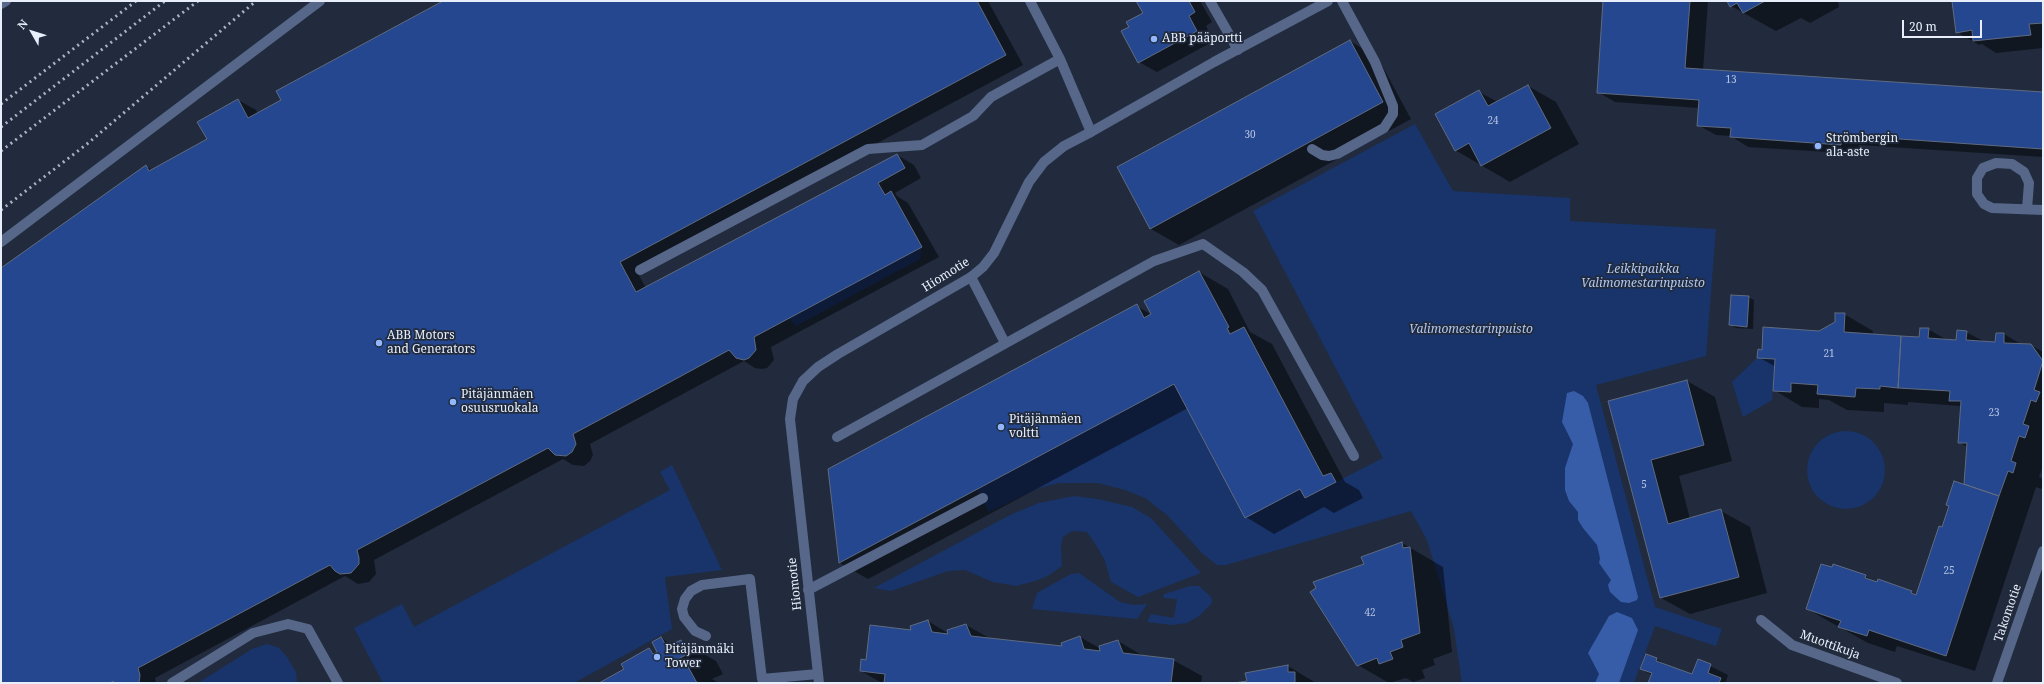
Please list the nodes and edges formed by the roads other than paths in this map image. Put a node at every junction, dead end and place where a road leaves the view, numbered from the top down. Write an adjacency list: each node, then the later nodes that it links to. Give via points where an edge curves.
1 (6, 1): 7 (street)
2 (320, 1): 14 (street)
3 (1030, 1): 9 (street)
4 (1210, 1): 8 (street)
5 (1328, 1): 8 (street, Hiomotie)
6 (1342, 1): 11 (street, via 1375,62 1390,97 1393,114 1384,128 1337,154 1322,155)
7 (1, 4)
8 (1238, 50): 10 (street, Hiomotie)
9 (1060, 59): 10 (street); 15 (street, via 991,97 973,116 922,144 868,150)
10 (1091, 132): 16 (street, Hiomotie, via 1064,146 1044,162 1028,182 994,253)
11 (1312, 149)
12 (2027, 209): 12 (street, via 1992,208 1984,204 1976,194 1977,178 1983,168 1996,163 2012,164 2024,172 2029,183); 13 (street)
13 (2043, 210)
14 (1, 242)
15 (640, 270)
16 (972, 277): 17 (street); 22 (street, Hiomotie, via 818,367 802,381 793,399 790,418)
17 (1005, 343): 18 (street); 19 (street, via 1154,261 1203,244 1243,272 1262,290)
18 (837, 437)
19 (1354, 456)
20 (983, 498): 22 (street)
21 (2043, 551): 29 (street, Takomotie)
22 (808, 590): 25 (street, Hiomotie)
23 (1761, 620): 28 (street, Muottikuja, via 1792,645)
24 (706, 636): 25 (street, via 695,631 684,617 682,609 691,591 702,585 750,579 762,680)
25 (818, 678)
26 (172, 683): 27 (street, via 254,633 288,624 308,629)
27 (338, 683)
28 (1897, 683)
29 (1997, 683)

